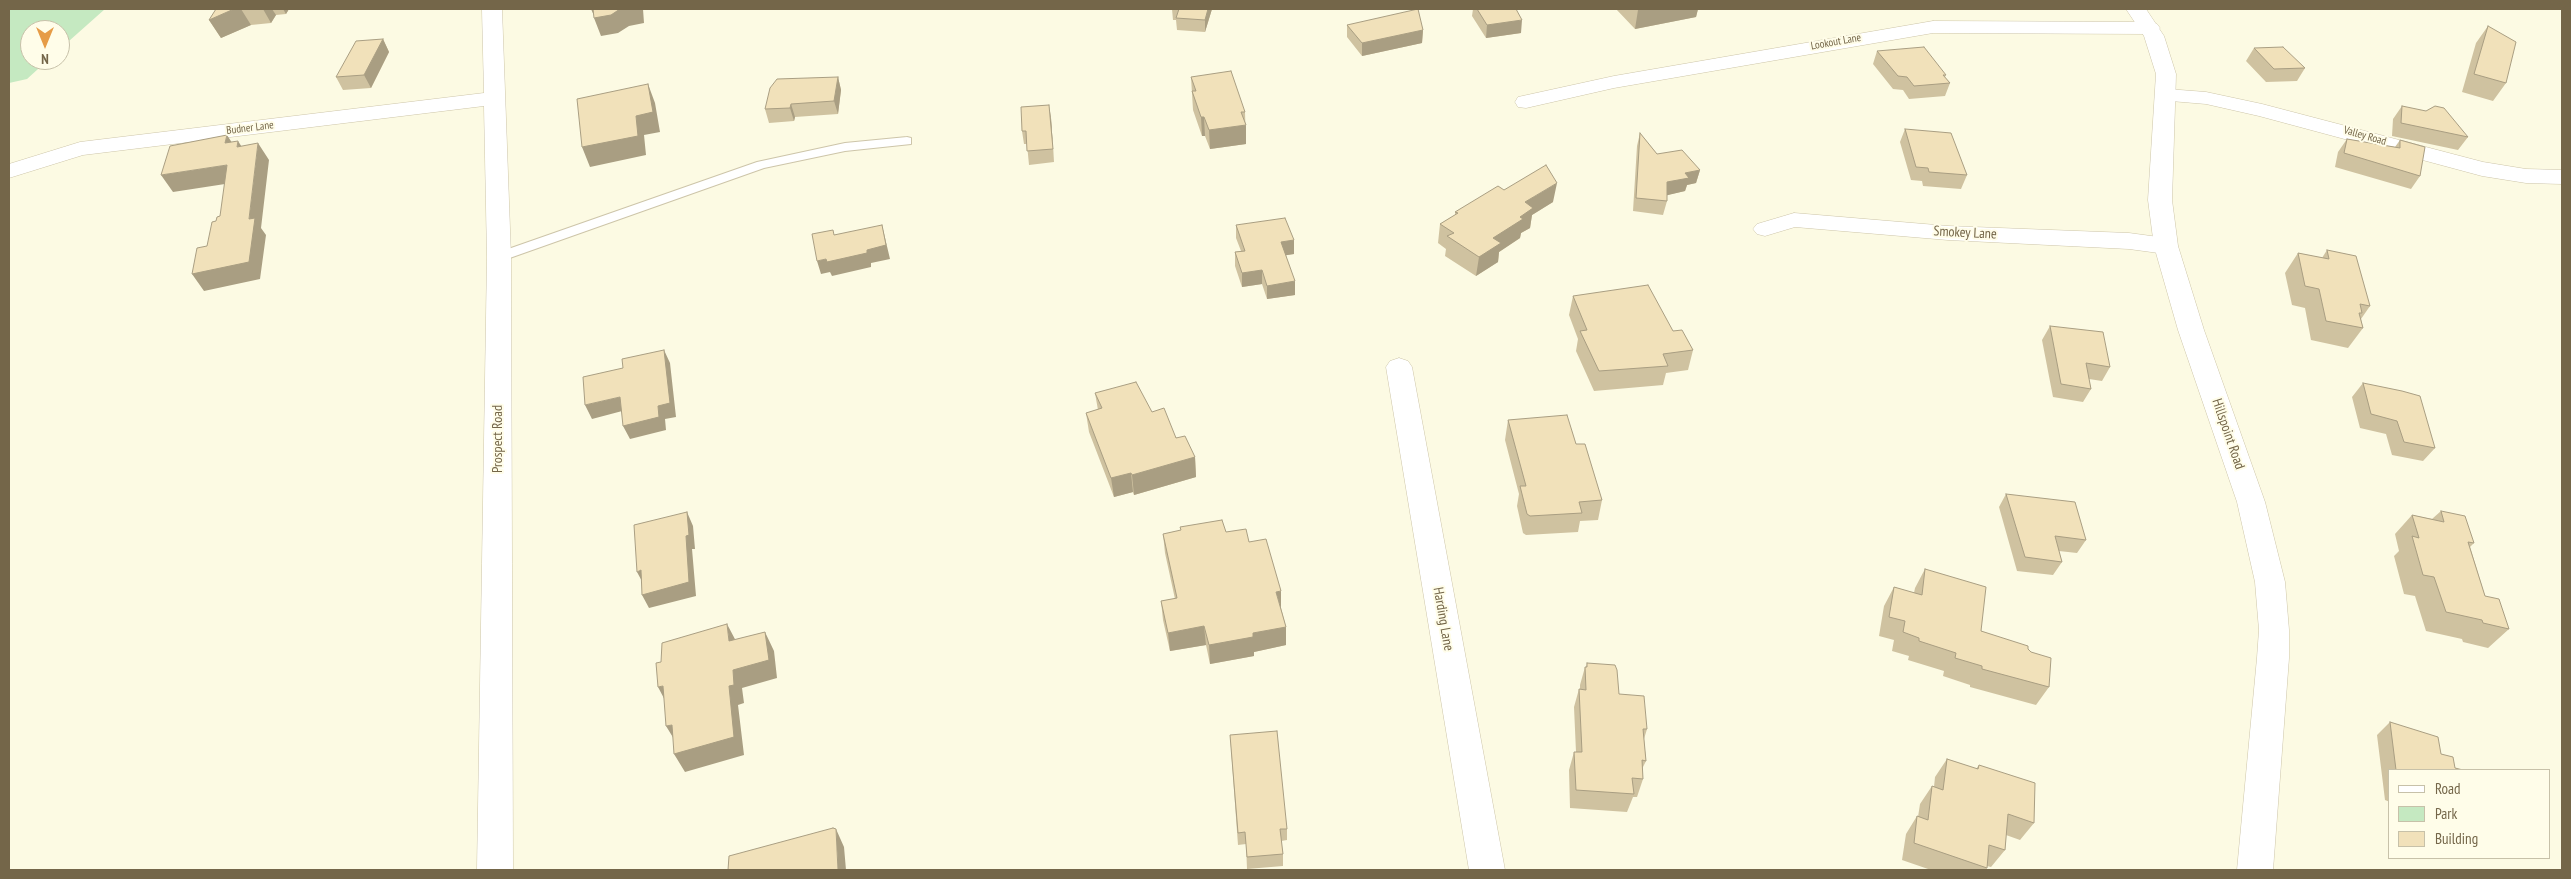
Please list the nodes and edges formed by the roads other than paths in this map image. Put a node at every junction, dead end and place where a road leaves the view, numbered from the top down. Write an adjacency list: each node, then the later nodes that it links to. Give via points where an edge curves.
1 (492, 9): 4 (street, Prospect Road)
2 (2143, 18): 3 (street, Hillspoint Road, via 2164,61); 5 (street, Lookout Lane, via 1933,26 1614,82)
3 (2166, 95): 8 (street, Valley Road, via 2206,98 2262,110 2482,168 2526,176); 10 (street, Hillspoint Road, via 2160,200)
4 (494, 98): 7 (street, Budner Lane, via 68,151); 11 (street, Prospect Road)
5 (1526, 102)
6 (907, 141): 11 (lane, via 845,146 761,165)
7 (9, 171)
8 (2562, 177)
9 (1765, 230): 10 (street, Smokey Lane, via 1794,220)
10 (2166, 246): 15 (street, Hillspoint Road, via 2191,330 2251,502 2270,582 2273,658)
11 (499, 257): 13 (street, Prospect Road)
12 (1399, 368): 14 (street, Harding Lane)
13 (495, 870)
14 (1487, 870)
15 (2255, 870)

